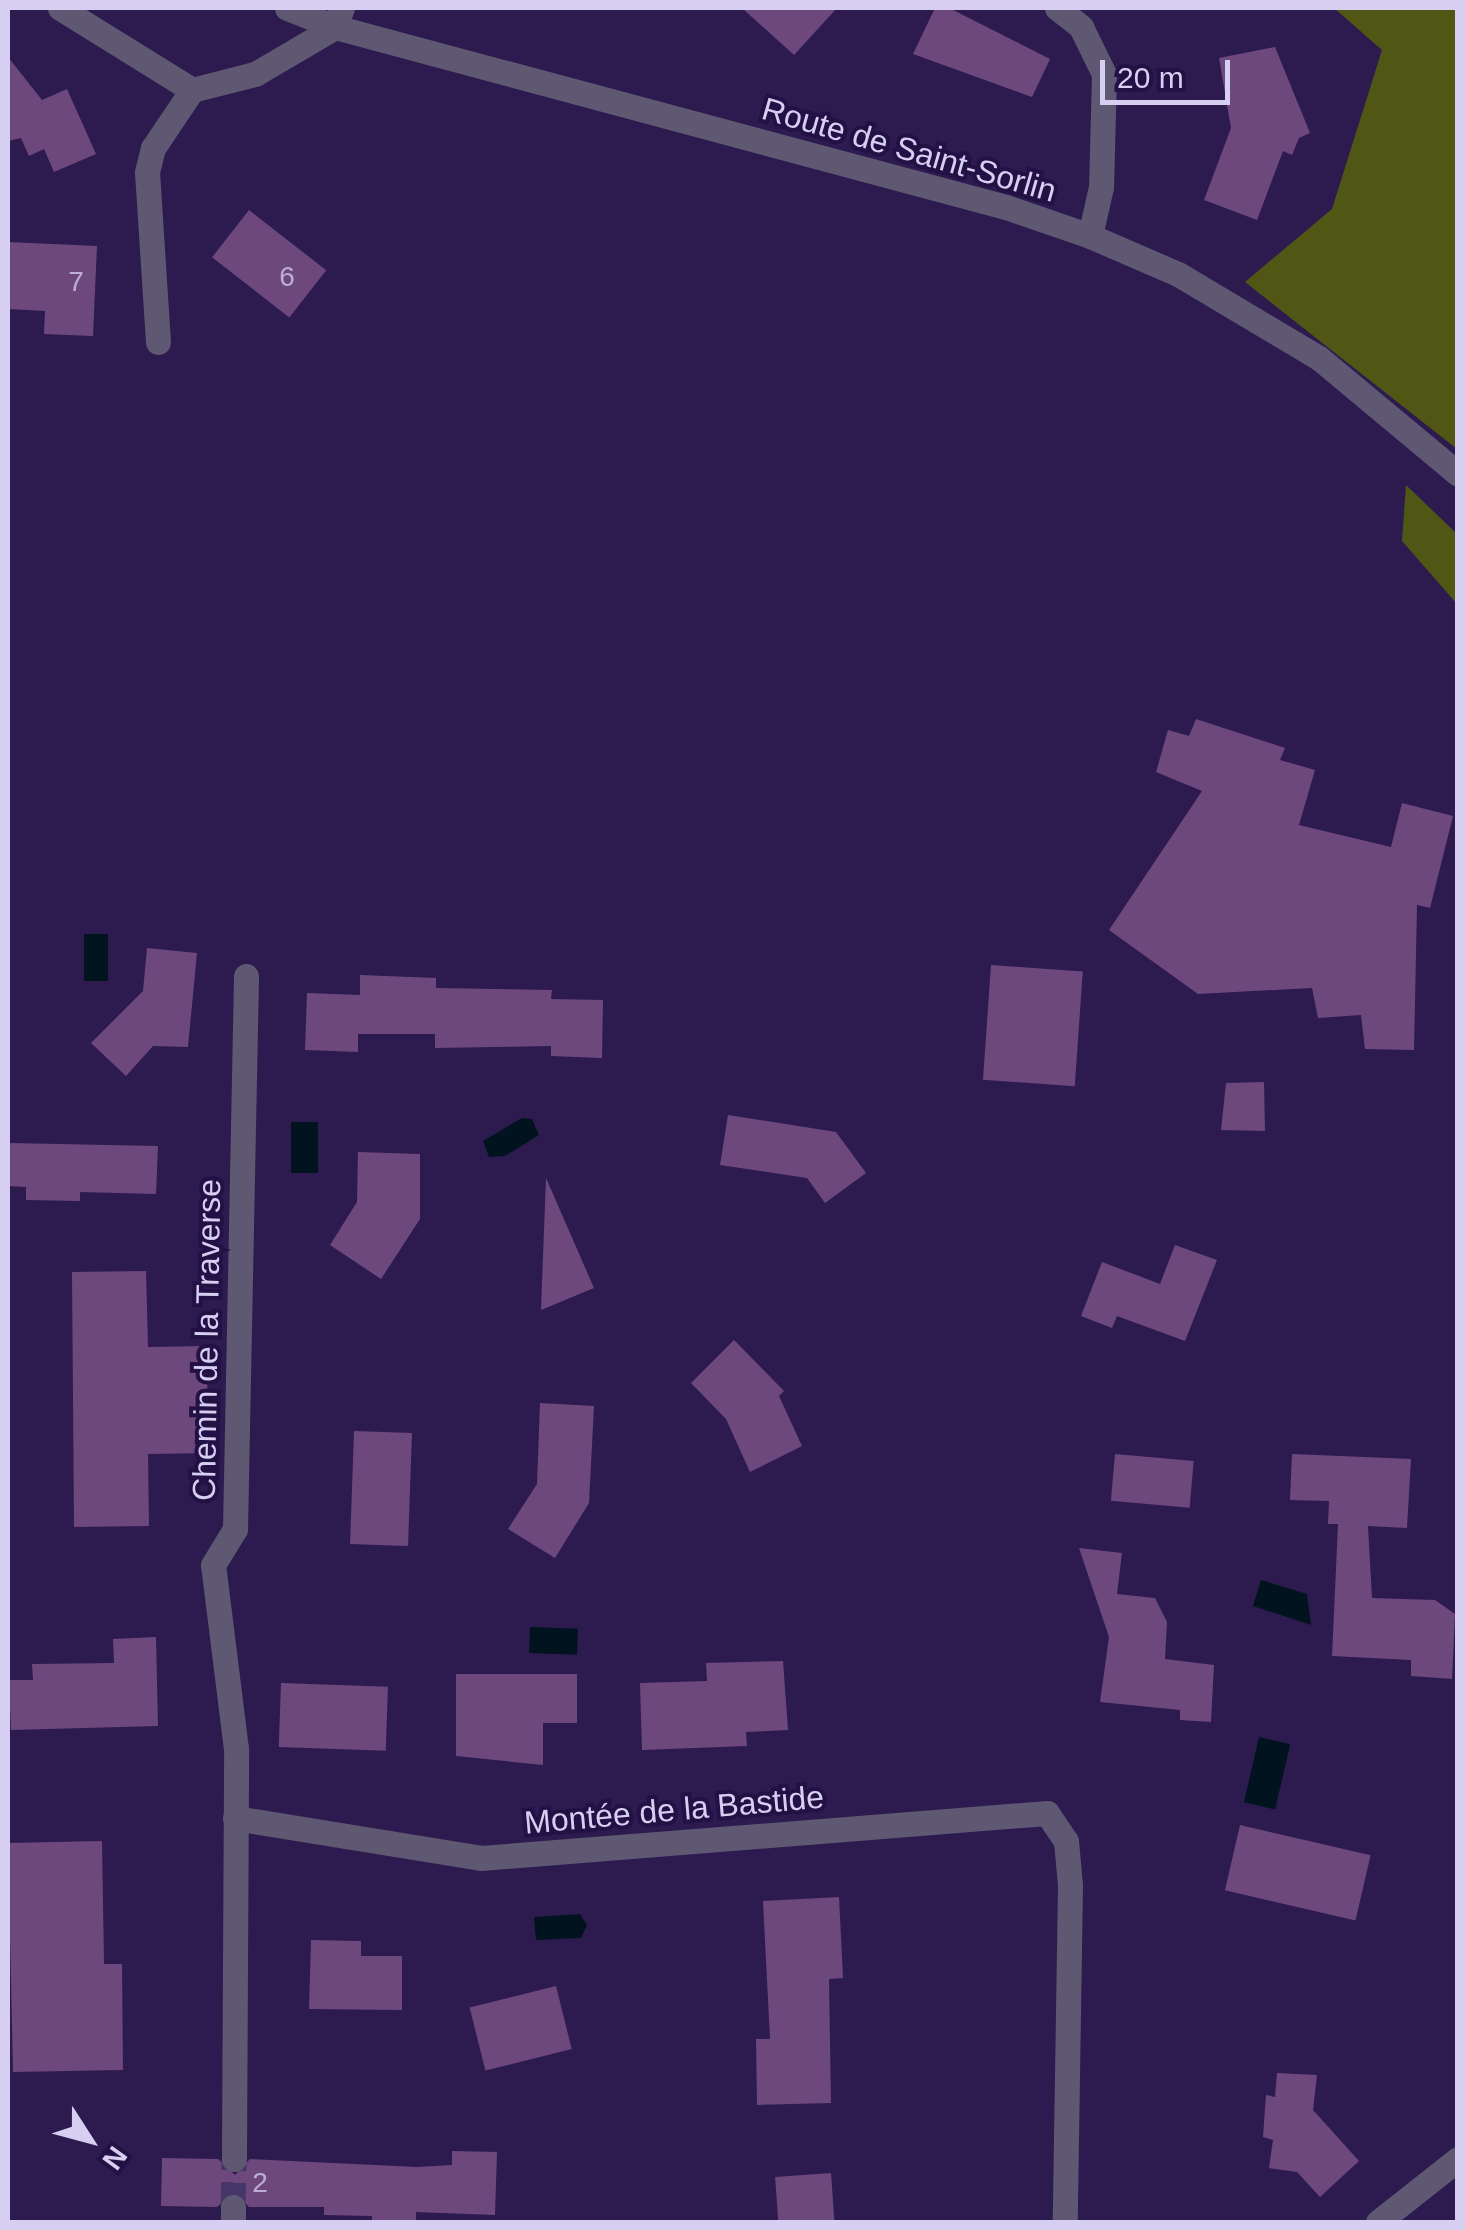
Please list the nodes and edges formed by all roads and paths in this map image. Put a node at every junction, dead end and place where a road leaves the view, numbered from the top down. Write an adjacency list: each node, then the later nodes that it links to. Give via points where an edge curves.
1 (60, 8): 5 (street)
2 (287, 8): 4 (street, Route de Saint-Sorlin)
3 (1056, 8): 6 (street, via 1081,26 1104,74 1101,188)
4 (339, 18): 5 (street, via 255,74); 6 (street, Route de Saint-Sorlin)
5 (192, 90): 7 (street, via 153,148 147,172)
6 (1090, 236): 8 (street, Route de Saint-Sorlin, via 1192,281 1320,358)
7 (158, 342)
8 (1458, 474)
9 (246, 976): 10 (street, Chemin de la Traverse, via 236,1530 213,1565 236,1749)
10 (235, 1818): 12 (street); 13 (street, Montée de la Bastide, via 480,1858 1047,1813 1066,1842 1070,1885)
11 (1458, 2158): 14 (street)
12 (234, 2159)
13 (1064, 2222)
14 (1378, 2222)

